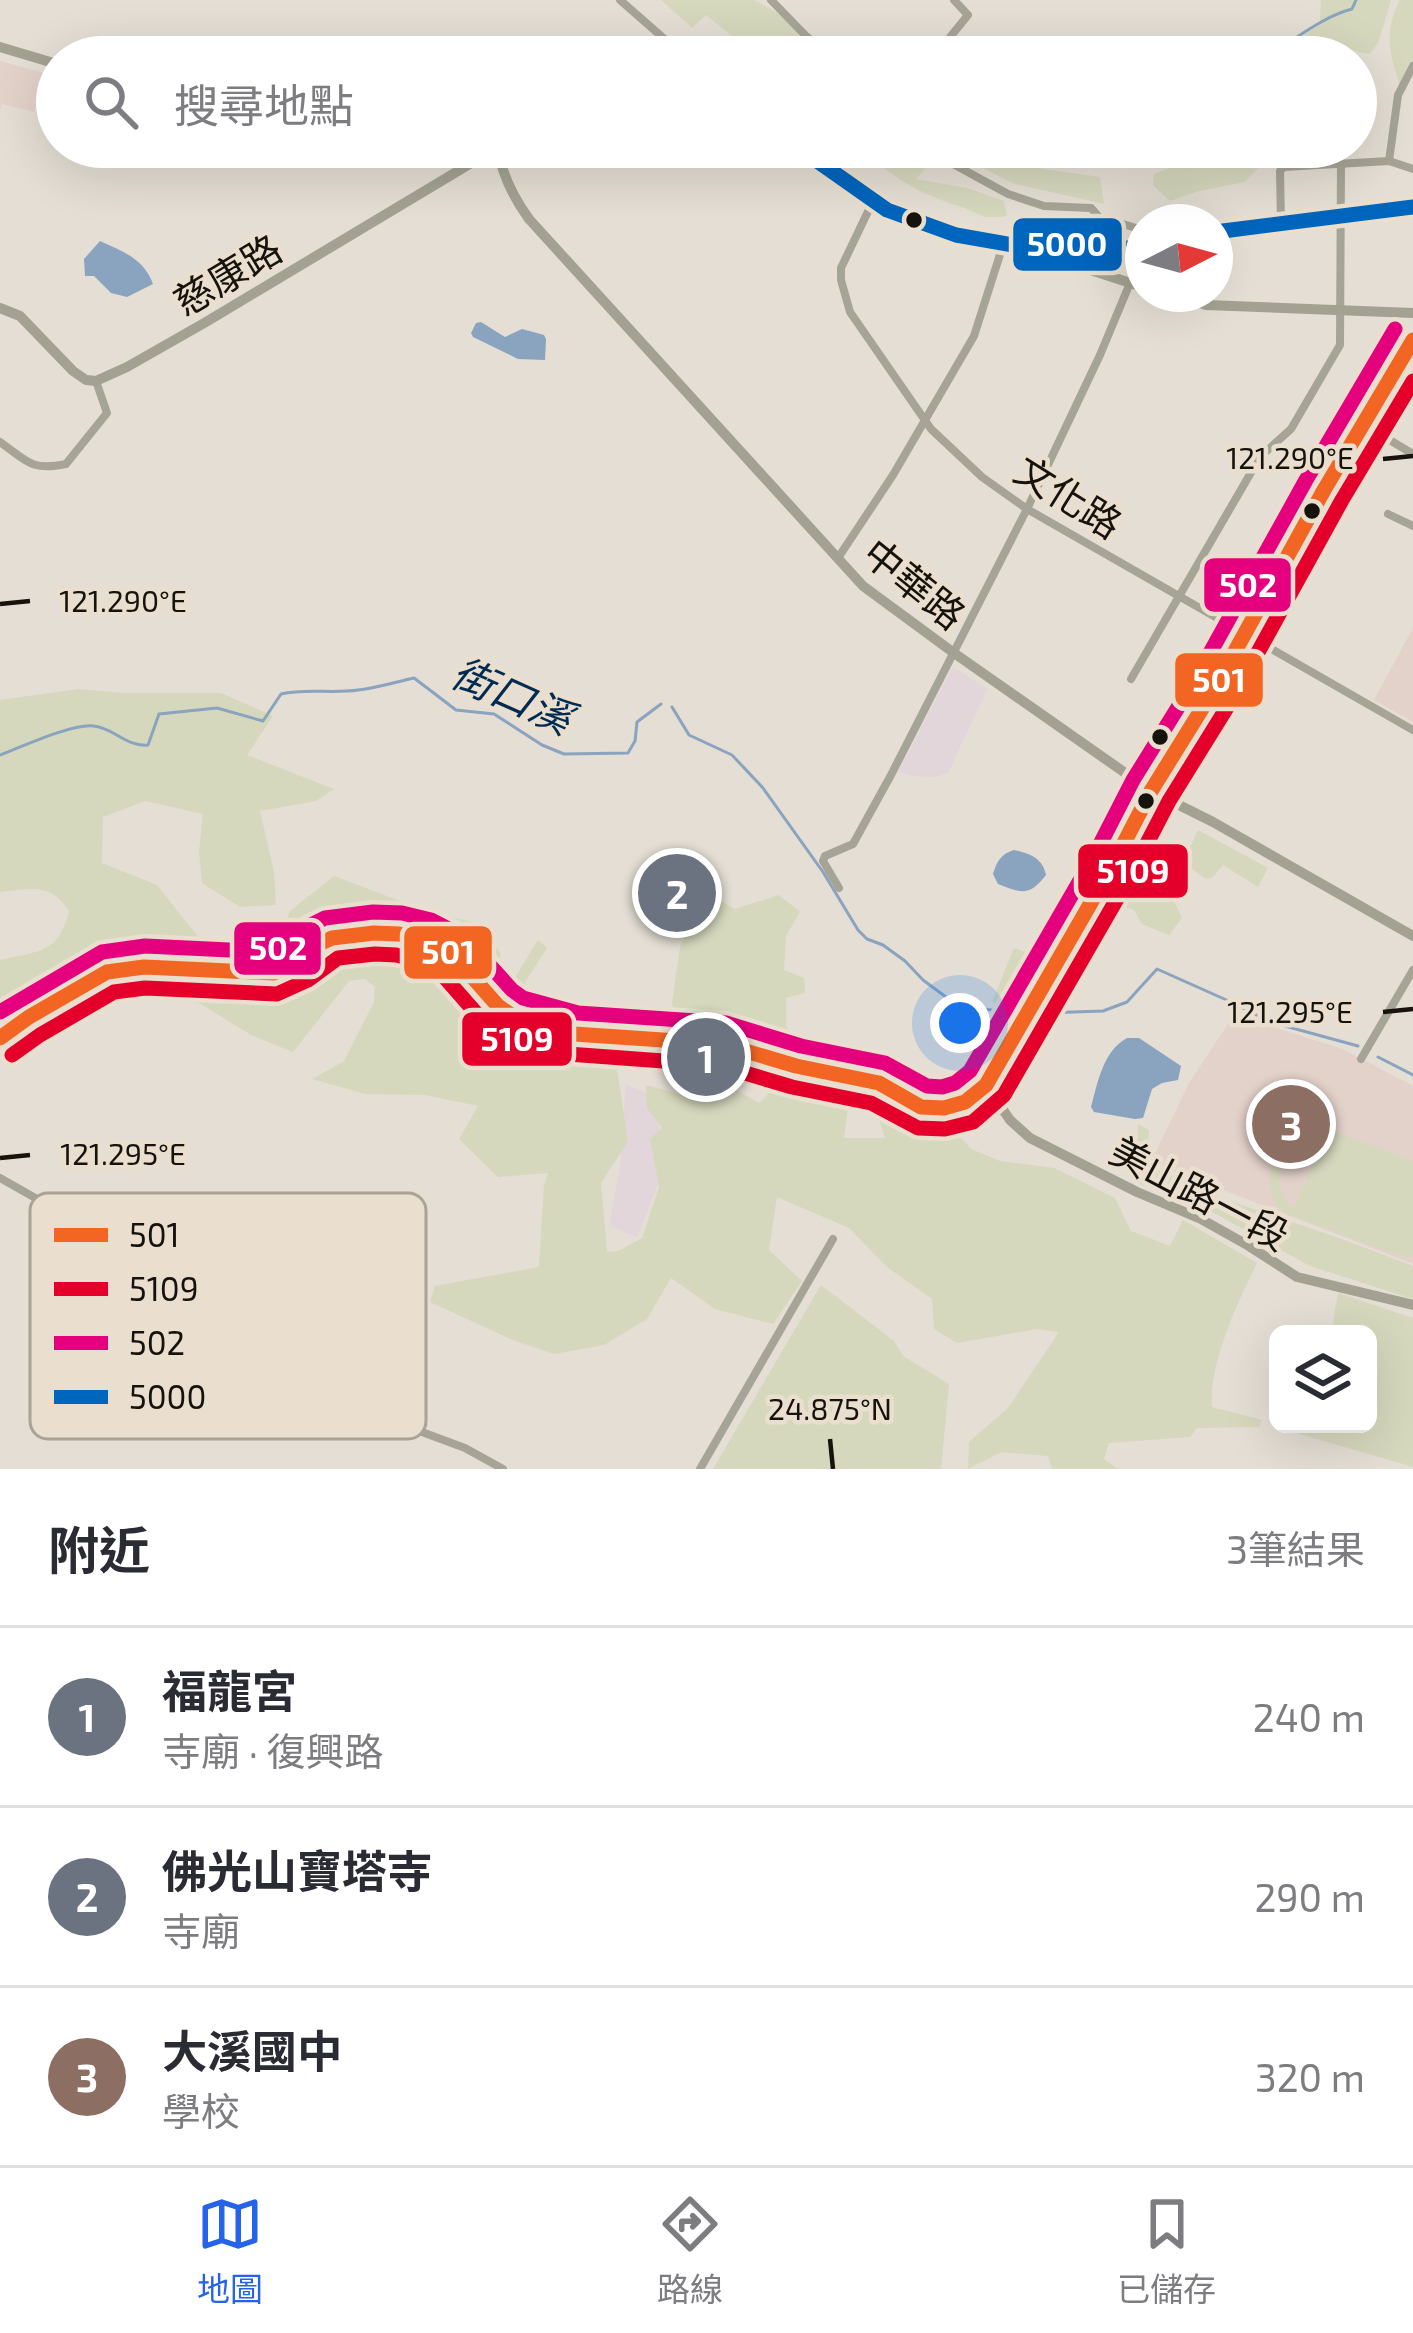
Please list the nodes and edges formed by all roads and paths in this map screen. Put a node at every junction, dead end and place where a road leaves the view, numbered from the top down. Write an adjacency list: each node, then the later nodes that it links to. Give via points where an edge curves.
1 (620, 0): 4 (street)
2 (771, 0): 5 (street)
3 (960, 2): 6 (street, via 968,15)
4 (661, 36)
5 (806, 36)
6 (951, 36)
7 (0, 47): 8 (street)
8 (36, 58)
9 (1413, 66): 10 (street, via 1398,95)
10 (1389, 160): 11 (street); 18 (street)
11 (1377, 161)
12 (463, 168): 35 (street, 慈康路)
13 (502, 168): 43 (street, 中華路, via 529,220)
14 (827, 168): 19 (street)
15 (960, 168): 23 (street, via 1008,194 1091,208)
16 (1283, 168): 22 (street)
17 (1341, 168): 21 (street)
18 (1413, 169)
19 (874, 201): 25 (street, via 956,235); 36 (street, 文化路, via 841,280 850,312)
20 (1413, 207): 21 (street)
21 (1341, 216): 22 (street); 32 (street)
22 (1281, 224): 24 (street)
23 (1125, 225)
24 (1233, 230)
25 (1004, 242): 26 (street); 36 (street, via 977,330)
26 (1036, 249): 27 (street); 28 (street)
27 (1125, 250)
28 (1125, 281)
29 (1125, 306): 40 (street)
30 (1233, 306): 32 (street)
31 (0, 308): 35 (street)
32 (1342, 311): 33 (street); 44 (street, via 1334,357 1291,429 1260,457)
33 (1413, 313)
34 (1413, 340): 37 (main road)
35 (96, 381): 38 (street, via 107,413 66,464 32,466)
36 (924, 419): 40 (street, 文化路); 43 (street)
37 (1364, 424): 39 (street); 45 (main road)
38 (0, 442)
39 (1413, 454)
40 (1027, 509): 44 (street, 文化路); 46 (street)
41 (1388, 514): 42 (street)
42 (1413, 526)
43 (837, 559): 46 (street, 中華路)
44 (1178, 595): 45 (street, 文化路); 47 (street)
45 (1244, 635): 48 (street, 文化路); 49 (main road)
46 (954, 653): 49 (street, 中華路); 50 (street, via 853,844 825,856)
47 (1131, 679)
48 (1413, 730)
49 (1151, 791): 51 (street, 中華路); 55 (main road)
50 (839, 888)
51 (1413, 936)
52 (1413, 970): 54 (street)
53 (0, 1038): 55 (main road, via 107,972 274,973 332,938 399,934 452,955 514,1017 574,1034 722,1045 879,1083 921,1107 965,1102)
54 (1361, 1059)
55 (986, 1085): 59 (street, 美山路一段, via 1030,1138 1201,1220 1297,1277)
56 (0, 1178): 57 (street)
57 (30, 1195)
58 (833, 1239): 62 (street)
59 (1413, 1305)
60 (426, 1434): 61 (street)
61 (502, 1469)
62 (700, 1469)

